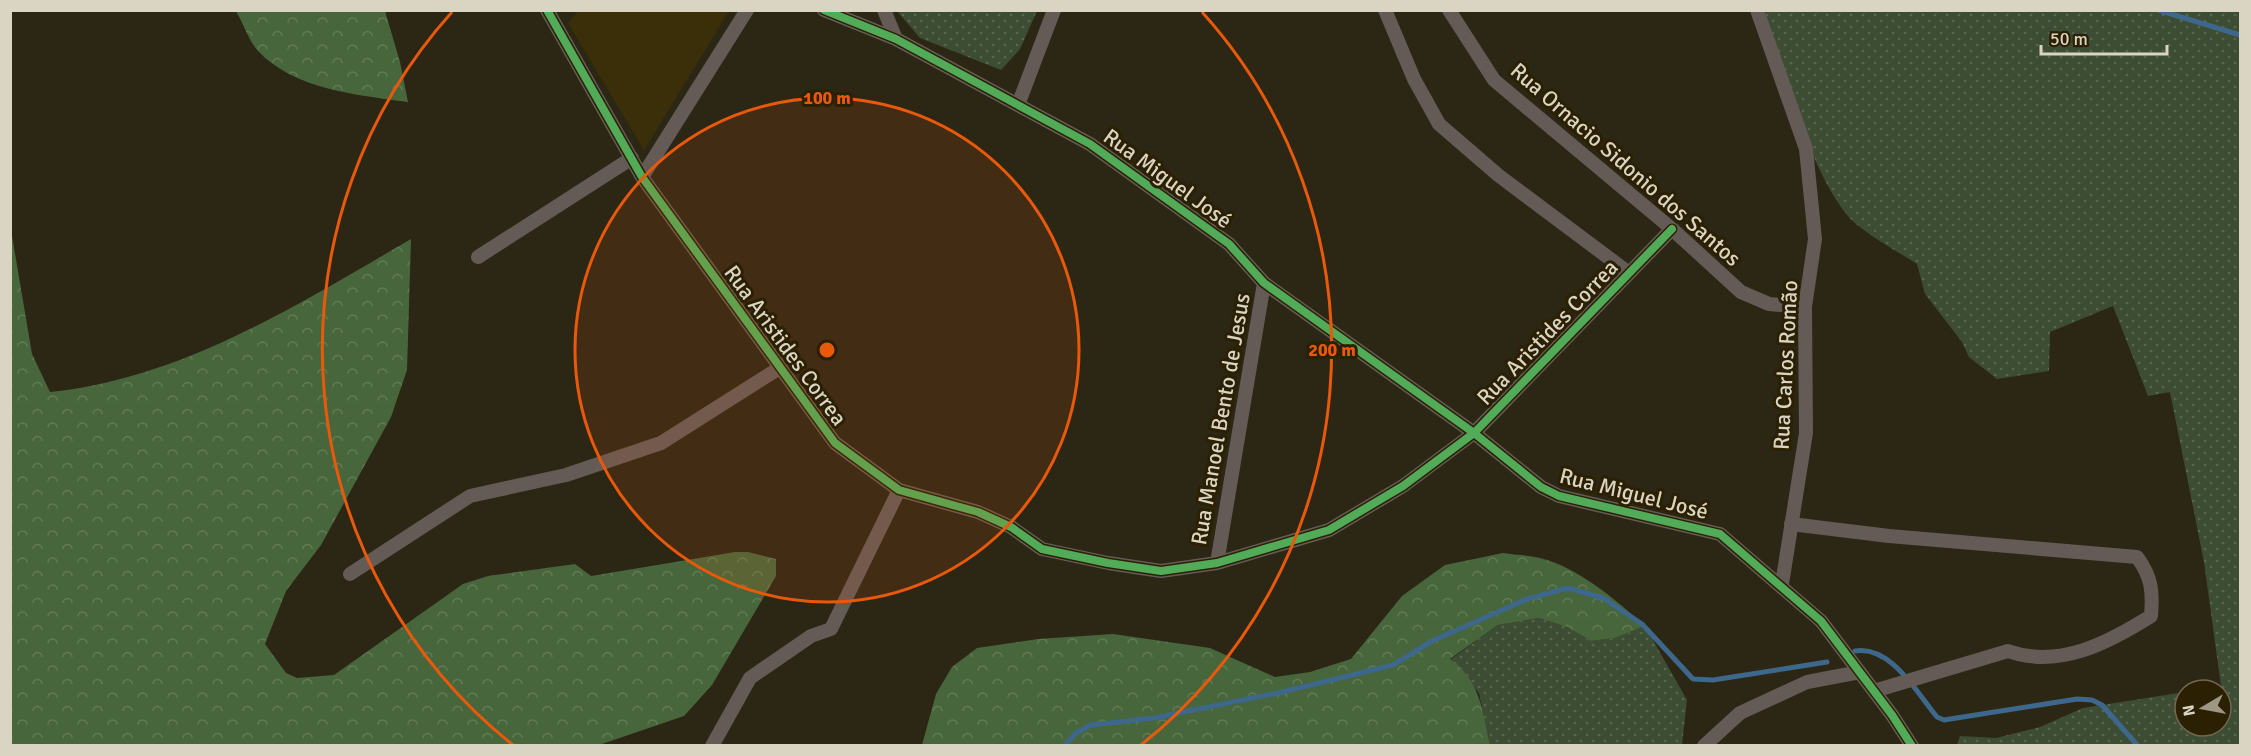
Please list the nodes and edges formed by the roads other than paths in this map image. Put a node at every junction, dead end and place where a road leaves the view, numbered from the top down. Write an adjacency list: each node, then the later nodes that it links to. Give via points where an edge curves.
1 (547, 10): 11 (street, Rua Aristides Correa)
2 (747, 10): 12 (street)
3 (824, 10): 9 (street, Rua Miguel José)
4 (885, 10): 9 (street)
5 (1054, 10): 10 (street)
6 (1385, 10): 15 (street, via 1414,79 1439,124 1498,175)
7 (1449, 10): 13 (street, Rua Ornacio Sidonio dos Santos, via 1494,80)
8 (1757, 10): 17 (street, Rua Carlos Romão, via 1806,149 1815,239)
9 (896, 39): 10 (street, Rua Miguel José)
10 (1018, 105): 16 (street, Rua Miguel José, via 1090,144 1220,237)
11 (632, 158): 12 (street, Rua Aristides Correa); 14 (street)
12 (642, 177): 18 (street, Rua Aristides Correa)
13 (1672, 229): 15 (street, Rua Aristides Correa); 17 (street, Rua Ornacio Sidonio dos Santos, via 1741,292 1769,304)
14 (478, 257)
15 (1629, 273): 19 (street, Rua Aristides Correa)
16 (1264, 283): 19 (street, Rua Miguel José); 22 (street, Rua Manoel Bento de Jesus)
17 (1805, 307): 21 (street, Rua Carlos Romão, via 1806,433)
18 (781, 367): 20 (street, Rua Aristides Correa, via 835,442); 23 (street, via 661,443 566,475 470,496)
19 (1474, 433): 22 (street, Rua Aristides Correa, via 1403,486 1329,530); 24 (street, Rua Miguel José, via 1541,487 1558,495 1720,534)
20 (898, 490): 22 (street, Rua Aristides Correa, via 978,512 1011,527 1042,549 1161,571); 27 (street, via 831,629 811,636 750,678)
21 (1791, 524): 24 (street, Rua Carlos Romão); 26 (street, via 2138,556 2147,570 2153,589 2151,616 2114,639 2061,657 2028,658 2008,651)
22 (1217, 562)
23 (350, 574)
24 (1782, 585): 25 (street, Rua Miguel José, via 1821,621)
25 (1860, 672): 26 (street, Rua Miguel José); 28 (street, via 1807,682 1740,713)
26 (1874, 691): 29 (street, Rua Miguel José)
27 (712, 746)
28 (1704, 746)
29 (1912, 746)

